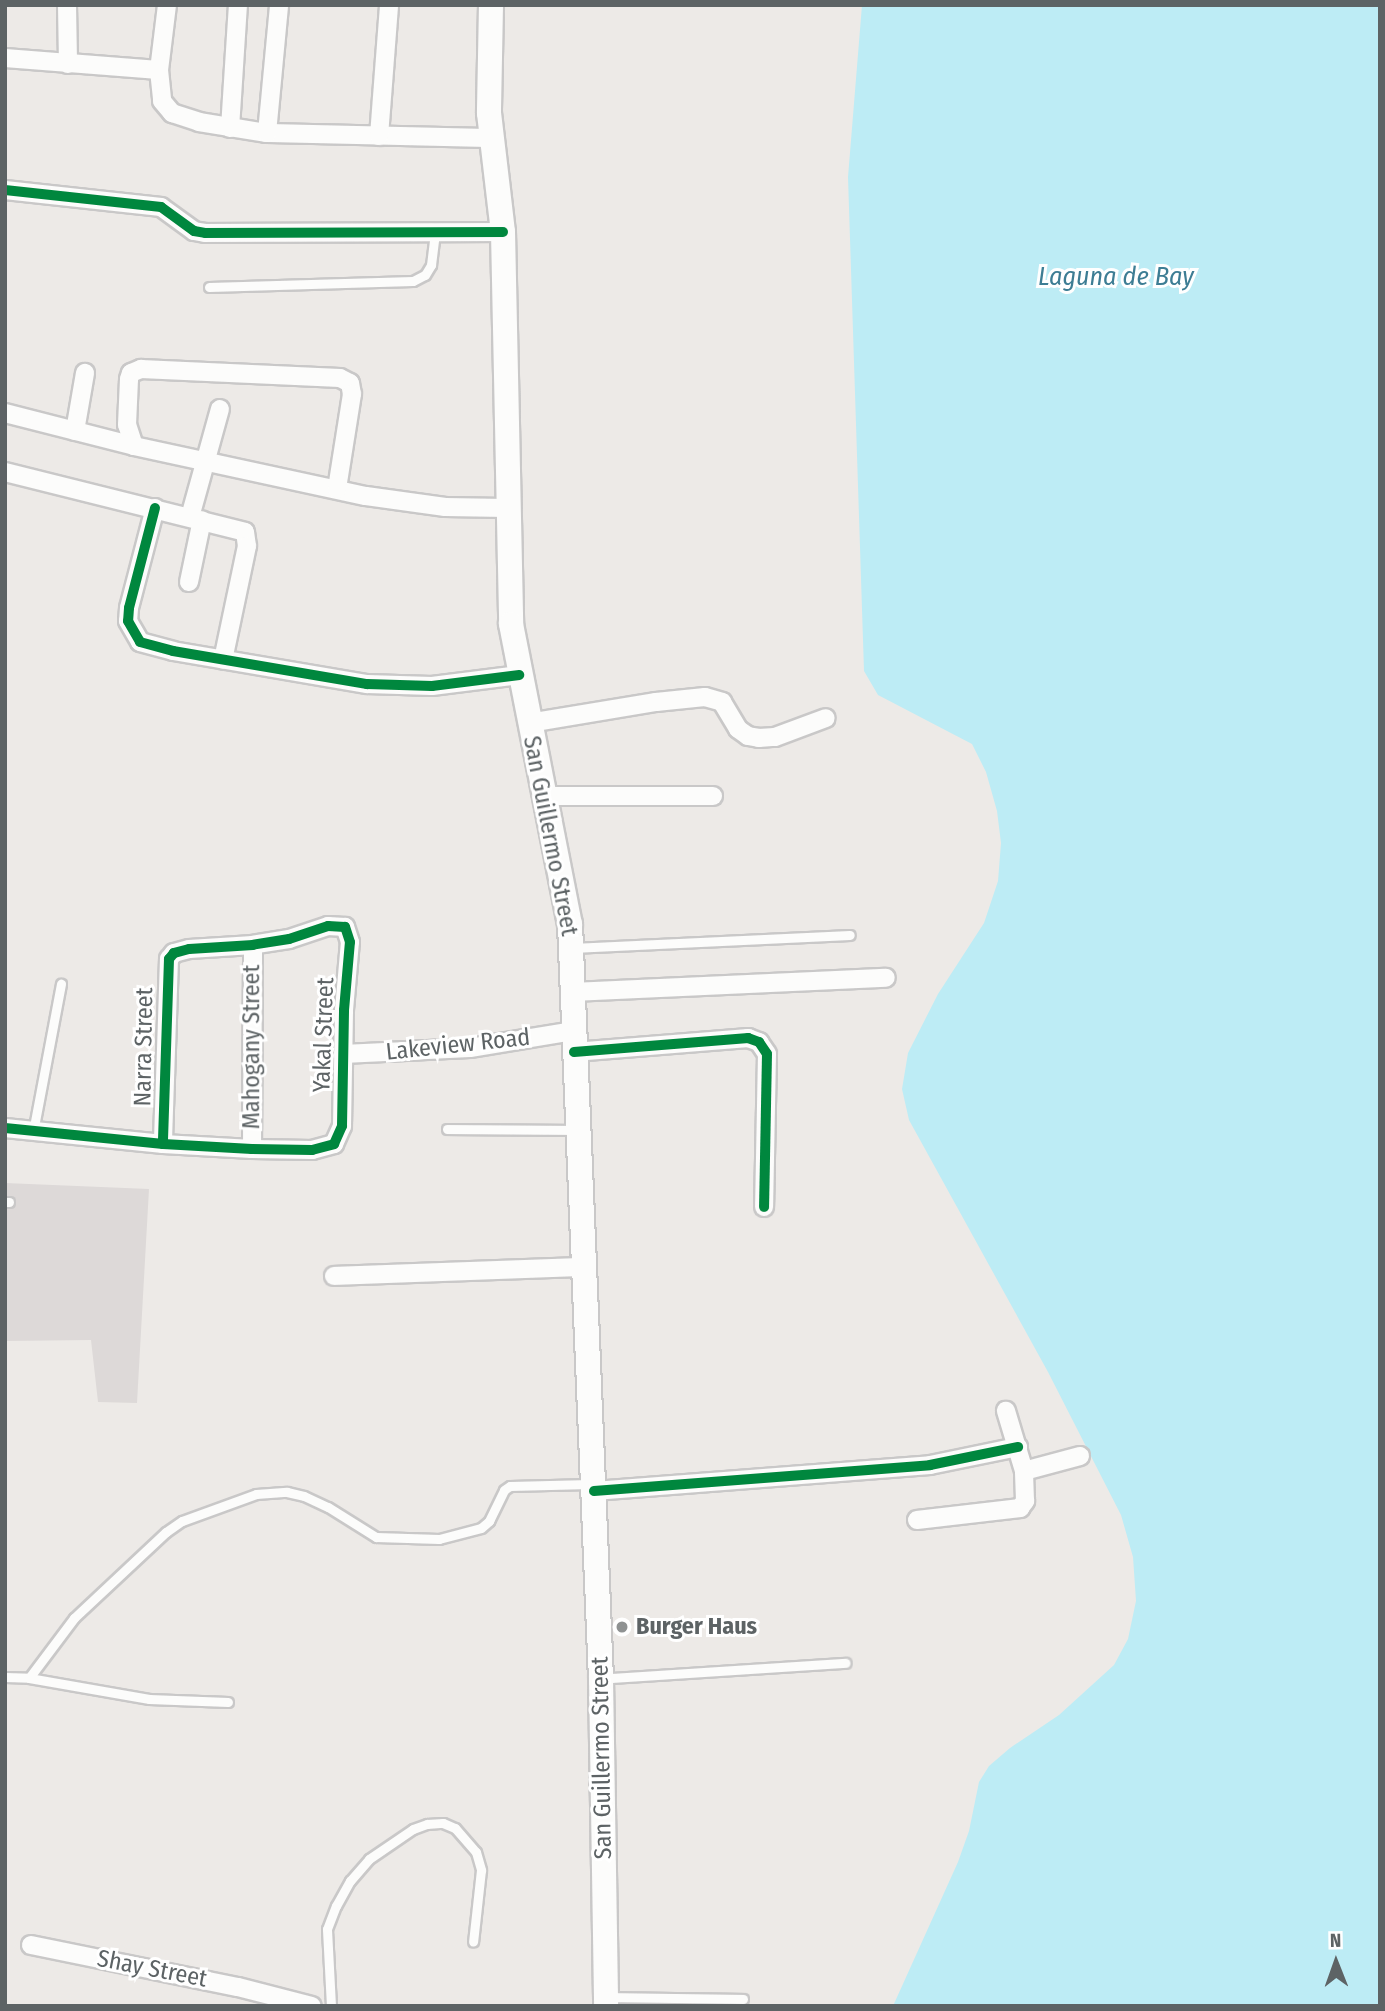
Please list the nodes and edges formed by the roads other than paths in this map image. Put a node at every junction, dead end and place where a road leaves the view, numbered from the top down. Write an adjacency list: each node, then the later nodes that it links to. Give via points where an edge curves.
1 (67, 5): 8 (street)
2 (167, 5): 9 (street)
3 (239, 5): 10 (street)
4 (279, 5): 11 (street)
5 (389, 5): 12 (street)
6 (491, 5): 13 (main road, San Guillermo Street)
7 (5, 58): 8 (street)
8 (68, 64): 9 (street)
9 (159, 70): 10 (street, via 165,108)
10 (230, 128): 11 (street)
11 (267, 133): 12 (street)
12 (379, 136): 13 (street)
13 (490, 138): 15 (main road, San Guillermo Street)
14 (5, 190): 16 (street, via 162,207 194,232)
15 (503, 232): 16 (street); 27 (main road, San Guillermo Street)
16 (435, 233): 17 (lane, via 431,265 413,281)
17 (209, 287)
18 (85, 373): 21 (street)
19 (220, 409): 23 (street)
20 (5, 413): 21 (street)
21 (75, 431): 22 (street)
22 (134, 446): 23 (street); 25 (street, via 127,425 129,379 141,369 340,378 350,383 352,394)
23 (206, 459): 25 (street); 28 (street)
24 (5, 472): 26 (street)
25 (337, 489): 27 (street, via 411,504)
26 (155, 508): 28 (street); 30 (street, via 129,608 132,633 150,647)
27 (507, 508): 31 (main road, San Guillermo Street, via 511,624)
28 (196, 518): 29 (street); 30 (street, via 241,530 247,541)
29 (188, 582)
30 (223, 660): 31 (street, via 402,687)
31 (519, 675): 33 (main road, San Guillermo Street)
32 (826, 718): 33 (street, via 775,737 748,736 738,729 722,702 705,697)
33 (529, 723): 34 (main road, San Guillermo Street)
34 (545, 796): 35 (street); 38 (main road, San Guillermo Street, via 566,897)
35 (713, 796)
36 (850, 935): 38 (lane)
37 (253, 945): 43 (street, Yakal Street, via 328,926 345,927 350,942); 48 (street, Narra Street, via 189,949 174,953 167,967); 49 (street, Mahogany Street)
38 (571, 948): 41 (main road, San Guillermo Street)
39 (886, 978): 41 (street)
40 (61, 984): 47 (lane)
41 (572, 992): 42 (main road, San Guillermo Street)
42 (573, 1041): 43 (street, Lakeview Road); 46 (main road, San Guillermo Street); 50 (street, Lakeview Road, via 748,1038 759,1042 767,1054)
43 (344, 1054): 49 (street, Yakal Street, via 342,1126 334,1144 312,1150)
44 (5, 1128): 47 (street)
45 (446, 1129): 46 (lane)
46 (578, 1130): 51 (main road, San Guillermo Street)
47 (33, 1132): 48 (street)
48 (163, 1144): 49 (street)
49 (252, 1149)
50 (764, 1207)
51 (585, 1266): 52 (street); 57 (main road, San Guillermo Street)
52 (334, 1276)
53 (1006, 1410): 54 (street)
54 (1018, 1447): 56 (street); 57 (street, via 907,1467)
55 (1080, 1456): 56 (street)
56 (1024, 1471): 58 (street, via 1025,1501 1020,1507)
57 (594, 1488): 61 (lane, via 510,1486 481,1528 466,1535 416,1540 376,1537 304,1496 256,1494 182,1521 166,1532 74,1618); 67 (main road, San Guillermo Street)
58 (917, 1520)
59 (846, 1663): 62 (lane)
60 (5, 1677): 61 (lane)
61 (29, 1678): 63 (lane, via 112,1695)
62 (612, 1678)
63 (228, 1702)
64 (473, 1942): 69 (lane, via 481,1870 476,1852 455,1828 443,1823 413,1829 369,1859 336,1906 327,1930)
65 (31, 1945): 68 (street, Shay Street)
66 (743, 1999): 67 (lane)
67 (606, 2001)
68 (312, 2006)
69 (331, 2006)

